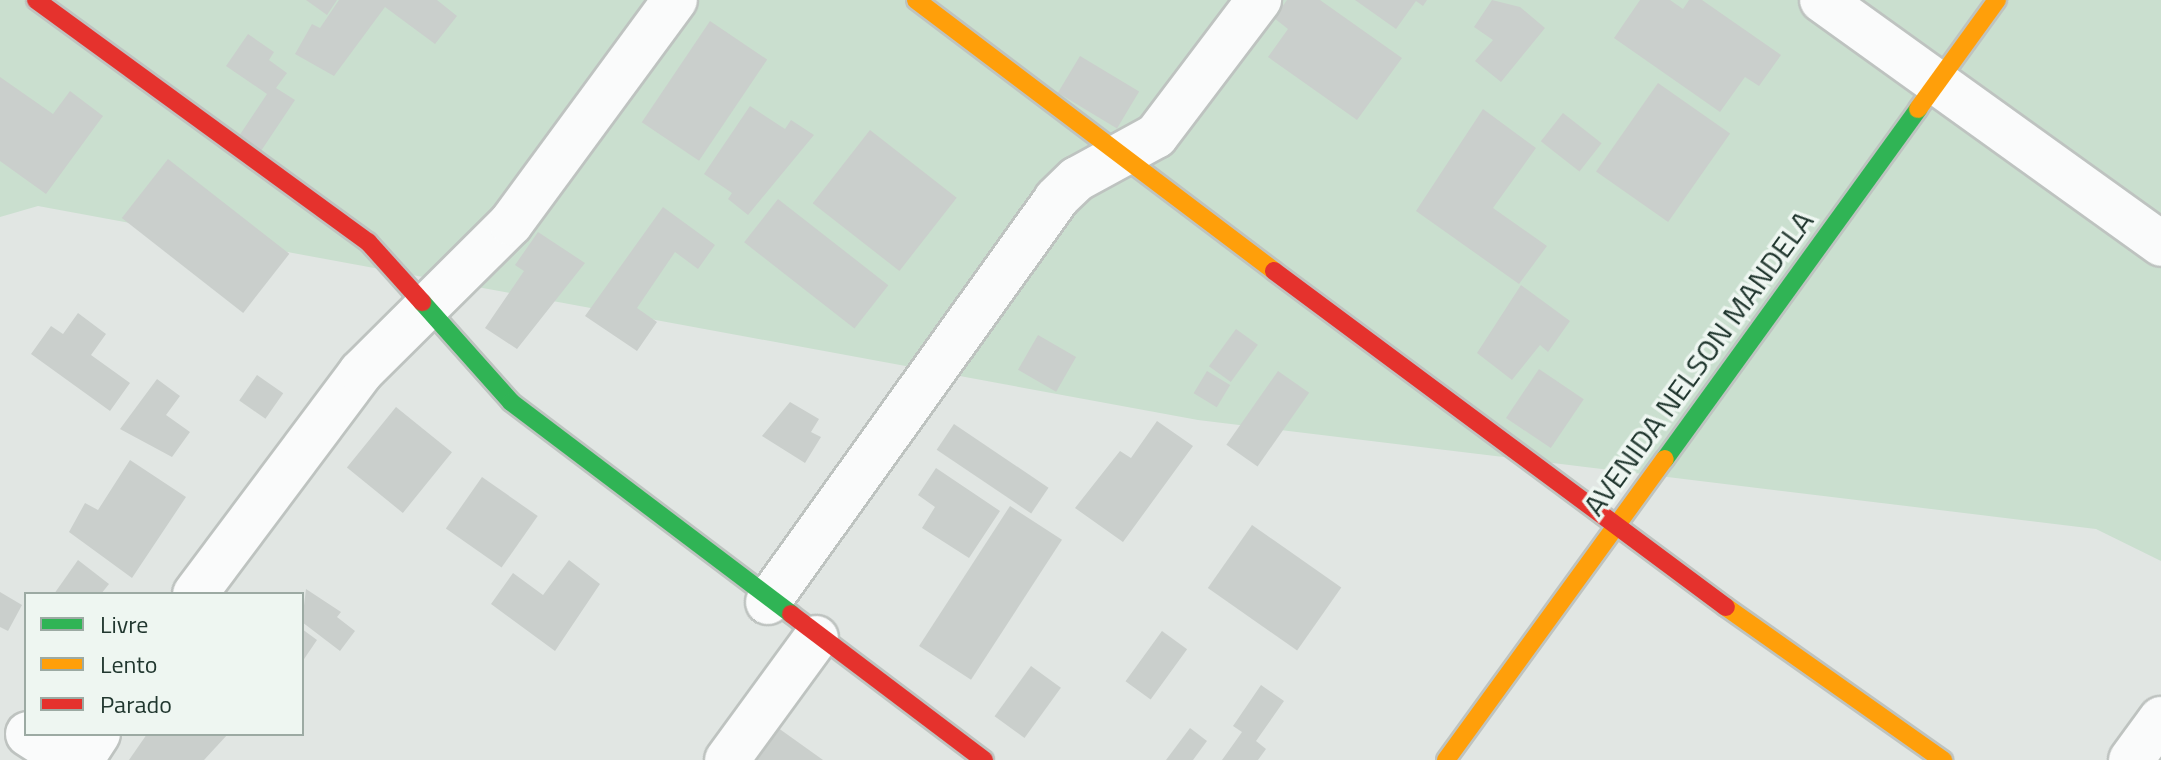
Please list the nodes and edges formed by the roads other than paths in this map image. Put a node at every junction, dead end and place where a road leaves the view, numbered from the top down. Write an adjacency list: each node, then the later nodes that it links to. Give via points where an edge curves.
1 (36, 0): 10 (street, via 368,242)
2 (675, 0): 10 (street, via 511,223)
3 (916, 0): 8 (street)
4 (1259, 0): 8 (street, via 1156,136)
5 (1822, 0): 7 (street)
6 (1997, 0): 7 (street, AVENIDA NELSON MANDELA)
7 (1938, 83): 9 (street); 11 (street, AVENIDA NELSON MANDELA)
8 (1123, 158): 11 (street); 13 (street, via 1077,179 1056,199)
9 (2161, 244)
10 (428, 307): 12 (street, via 361,372); 13 (street, via 474,368 511,402)
11 (1612, 527): 24 (street, AVENIDA NELSON MANDELA); 25 (street)
12 (196, 592)
13 (768, 602): 14 (street)
14 (816, 638): 22 (street); 23 (street)
15 (0, 715): 17 (street)
16 (2161, 719): 26 (street)
17 (24, 731)
18 (32, 736): 20 (street)
19 (97, 736): 21 (street)
20 (68, 760)
21 (81, 760)
22 (727, 760)
23 (984, 760)
24 (1446, 760)
25 (1943, 760)
26 (2131, 760)

